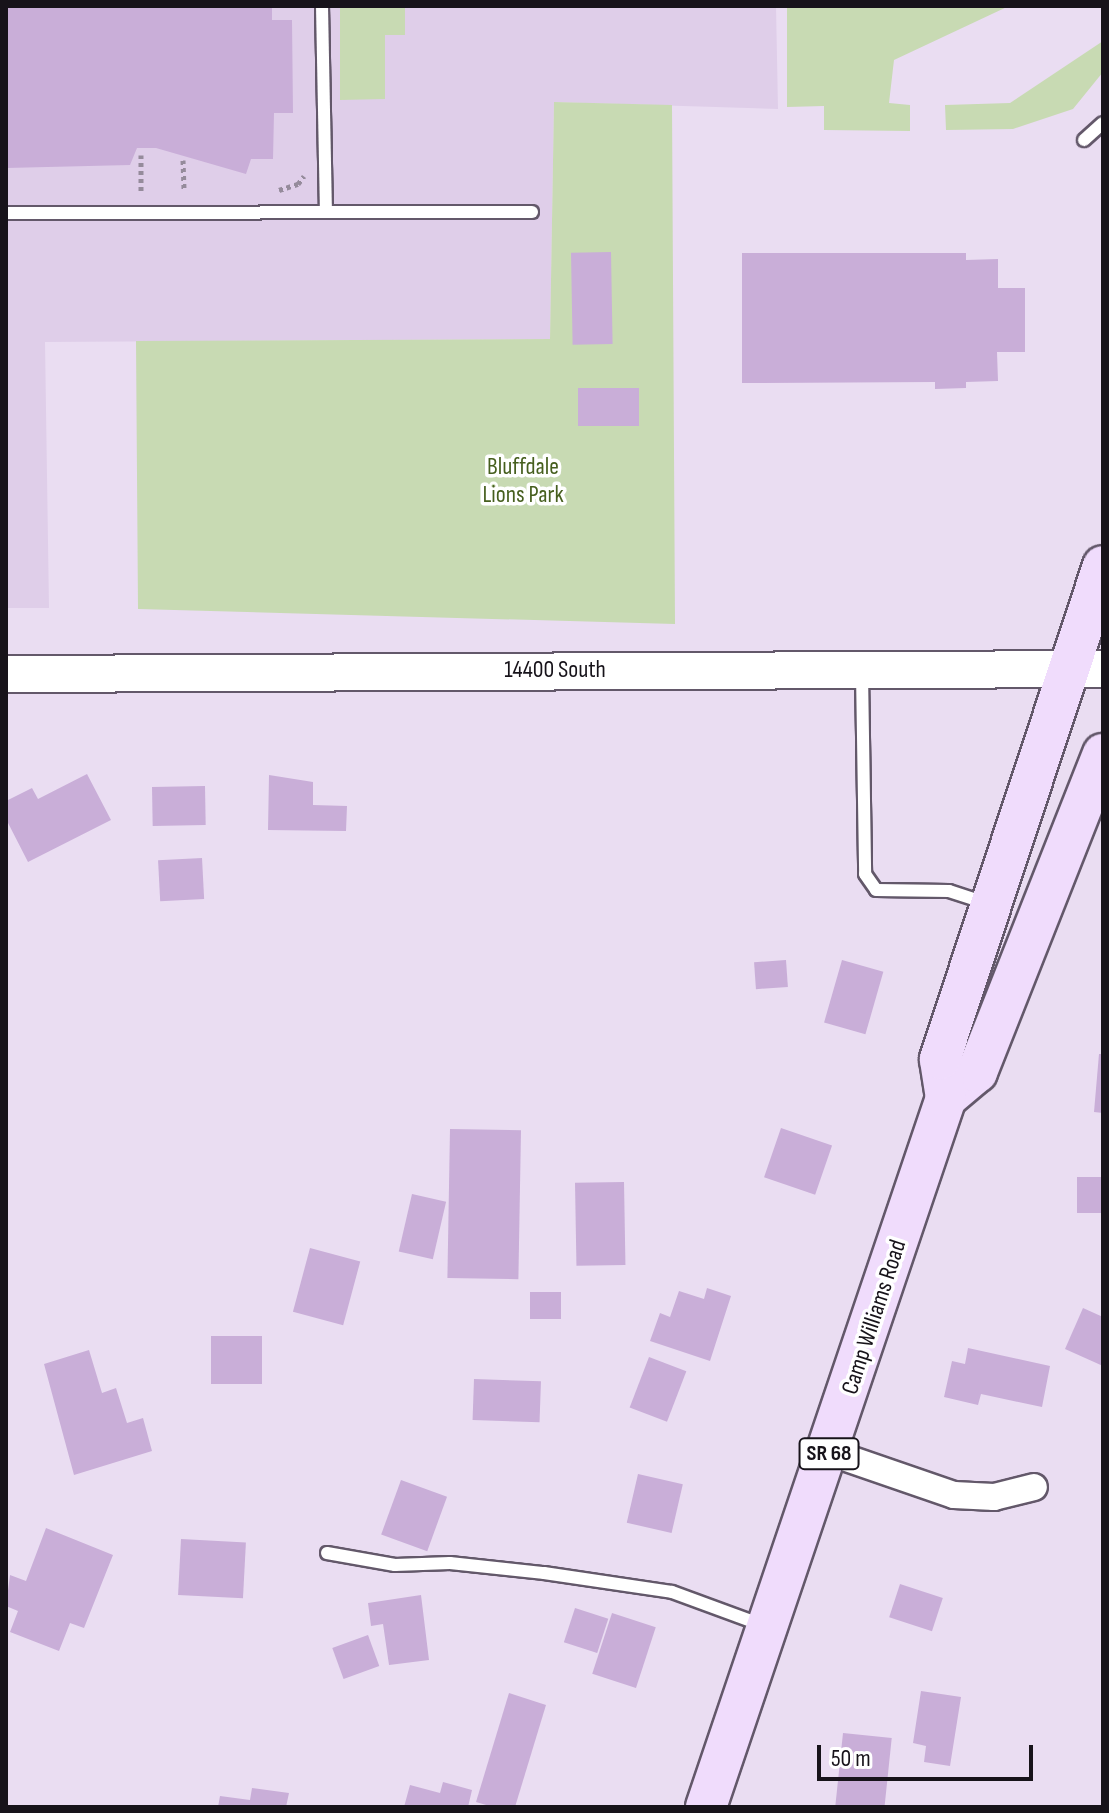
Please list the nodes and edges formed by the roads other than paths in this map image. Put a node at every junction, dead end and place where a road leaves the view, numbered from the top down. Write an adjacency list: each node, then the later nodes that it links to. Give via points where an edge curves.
1 (322, 6): 4 (lane)
2 (1103, 123): 3 (lane)
3 (1084, 140)
4 (326, 212): 5 (lane); 6 (lane)
5 (532, 212)
6 (6, 213)
7 (1103, 566): 9 (main road, Camp Williams Road / SR 68)
8 (861, 670): 9 (main road, 14400 South); 10 (main road, 14400 South); 12 (lane, via 865,874 876,890 949,891)
9 (1087, 670): 12 (main road, Camp Williams Road / SR 68)
10 (6, 674)
11 (1103, 754): 13 (main road, via 977,1072)
12 (990, 904): 13 (main road, Camp Williams Road / SR 68, via 940,1059)
13 (946, 1098): 14 (main road, Camp Williams Road / SR 68)
14 (829, 1452): 15 (street, via 954,1495 994,1497); 17 (main road, Camp Williams Road / SR 68)
15 (1034, 1487)
16 (327, 1553): 17 (lane, via 395,1565 450,1563 544,1573 672,1592)
17 (768, 1627): 18 (main road, Camp Williams Road / SR 68)
18 (706, 1807)

